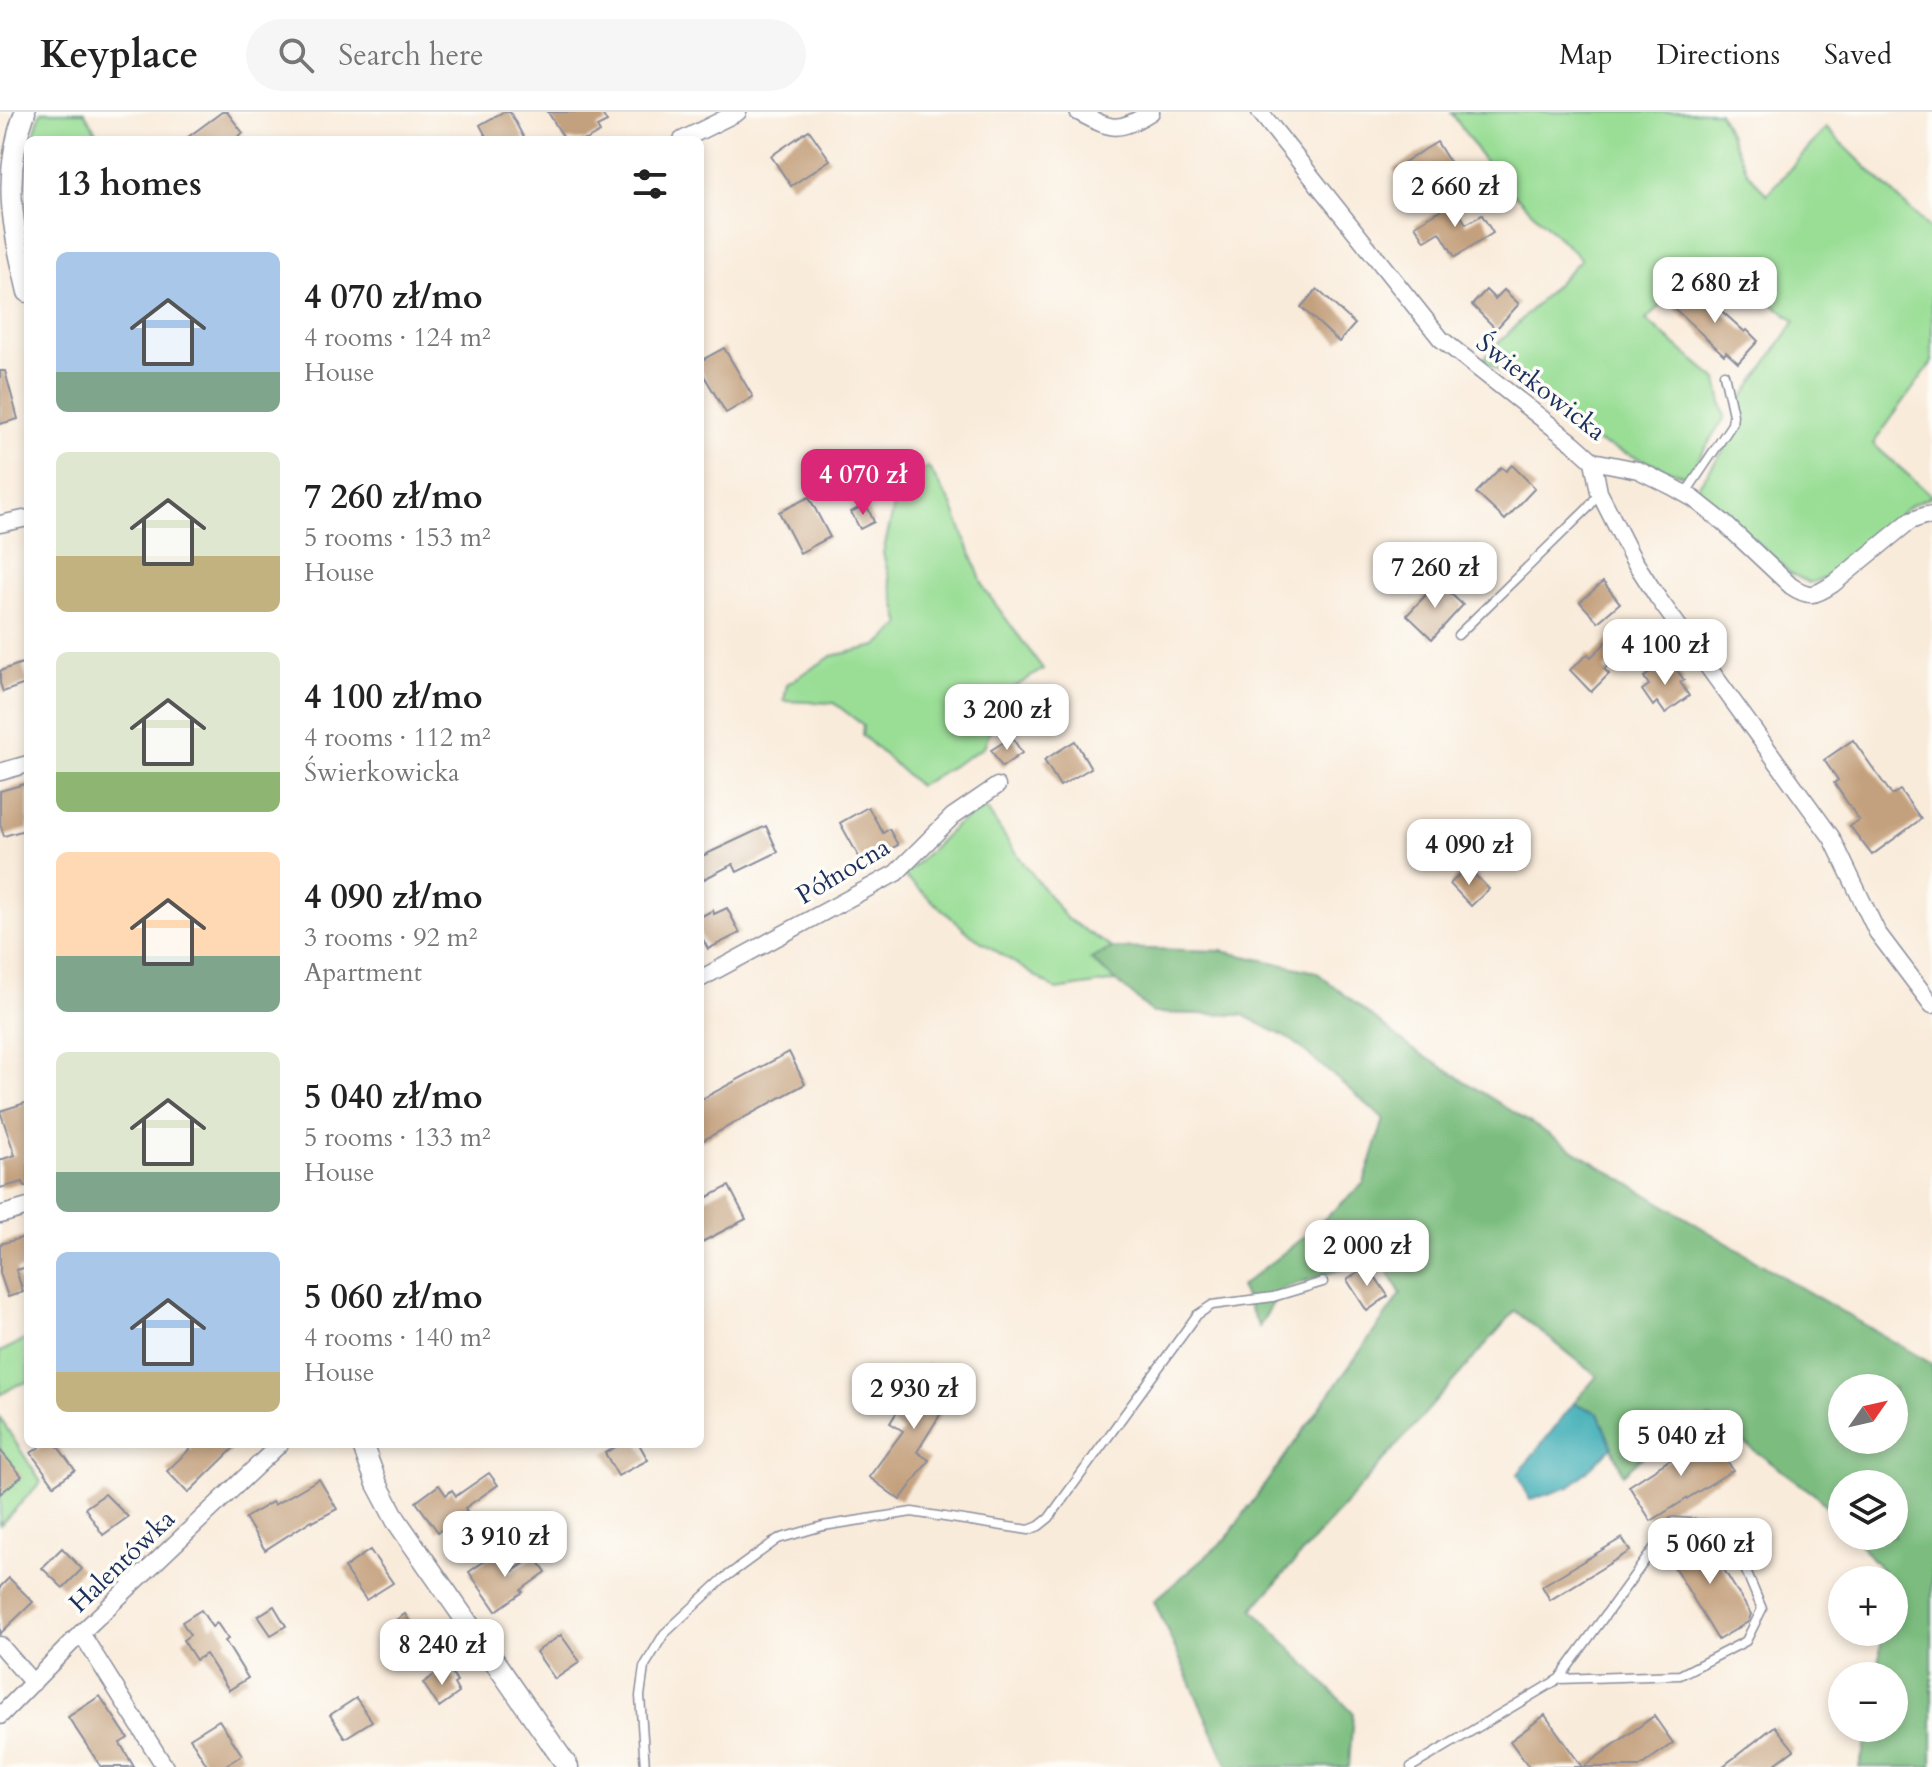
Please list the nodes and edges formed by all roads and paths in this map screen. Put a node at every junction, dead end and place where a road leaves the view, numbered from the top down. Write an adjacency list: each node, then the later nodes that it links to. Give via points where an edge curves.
1 (25, 112): 7 (street)
2 (738, 112): 6 (street)
3 (1078, 112): 4 (street, via 1106,127 1130,125)
4 (1151, 112)
5 (1260, 112): 10 (street, Świerkowicka, via 1441,339)
6 (690, 136)
7 (6, 177): 8 (street)
8 (24, 274)
9 (1724, 374): 12 (lane, via 1732,424)
10 (1593, 461): 11 (street); 12 (street, Świerkowicka, via 1638,470)
11 (1599, 492): 16 (lane); 21 (street, via 1658,598 1832,838 1877,932)
12 (1685, 494): 13 (street, Świerkowicka, via 1791,586 1810,595 1833,584 1910,521)
13 (1932, 517)
14 (24, 519): 15 (street)
15 (0, 524)
16 (1458, 635)
17 (24, 765): 18 (street)
18 (0, 772)
19 (997, 786): 20 (street, Północna, via 953,816 896,873)
20 (704, 977)
21 (1932, 1005)
22 (24, 1208): 23 (street)
23 (0, 1215)
24 (1323, 1282): 34 (lane, via 1273,1297 1212,1305 1197,1315 1039,1526 1029,1530 912,1512 778,1539 723,1579 664,1634 644,1667 640,1696)
25 (276, 1448): 27 (street, Halentówka)
26 (364, 1448): 33 (street, via 396,1520)
27 (81, 1633): 30 (street, Halentówka); 32 (street)
28 (0, 1645): 30 (street)
29 (1559, 1679): 29 (lane, via 1680,1675 1746,1641 1762,1609 1743,1564 1707,1524 1673,1522); 35 (lane)
30 (33, 1683): 31 (street, Halentówka)
31 (0, 1716)
32 (165, 1767)
33 (568, 1767)
34 (645, 1767)
35 (1411, 1767)

